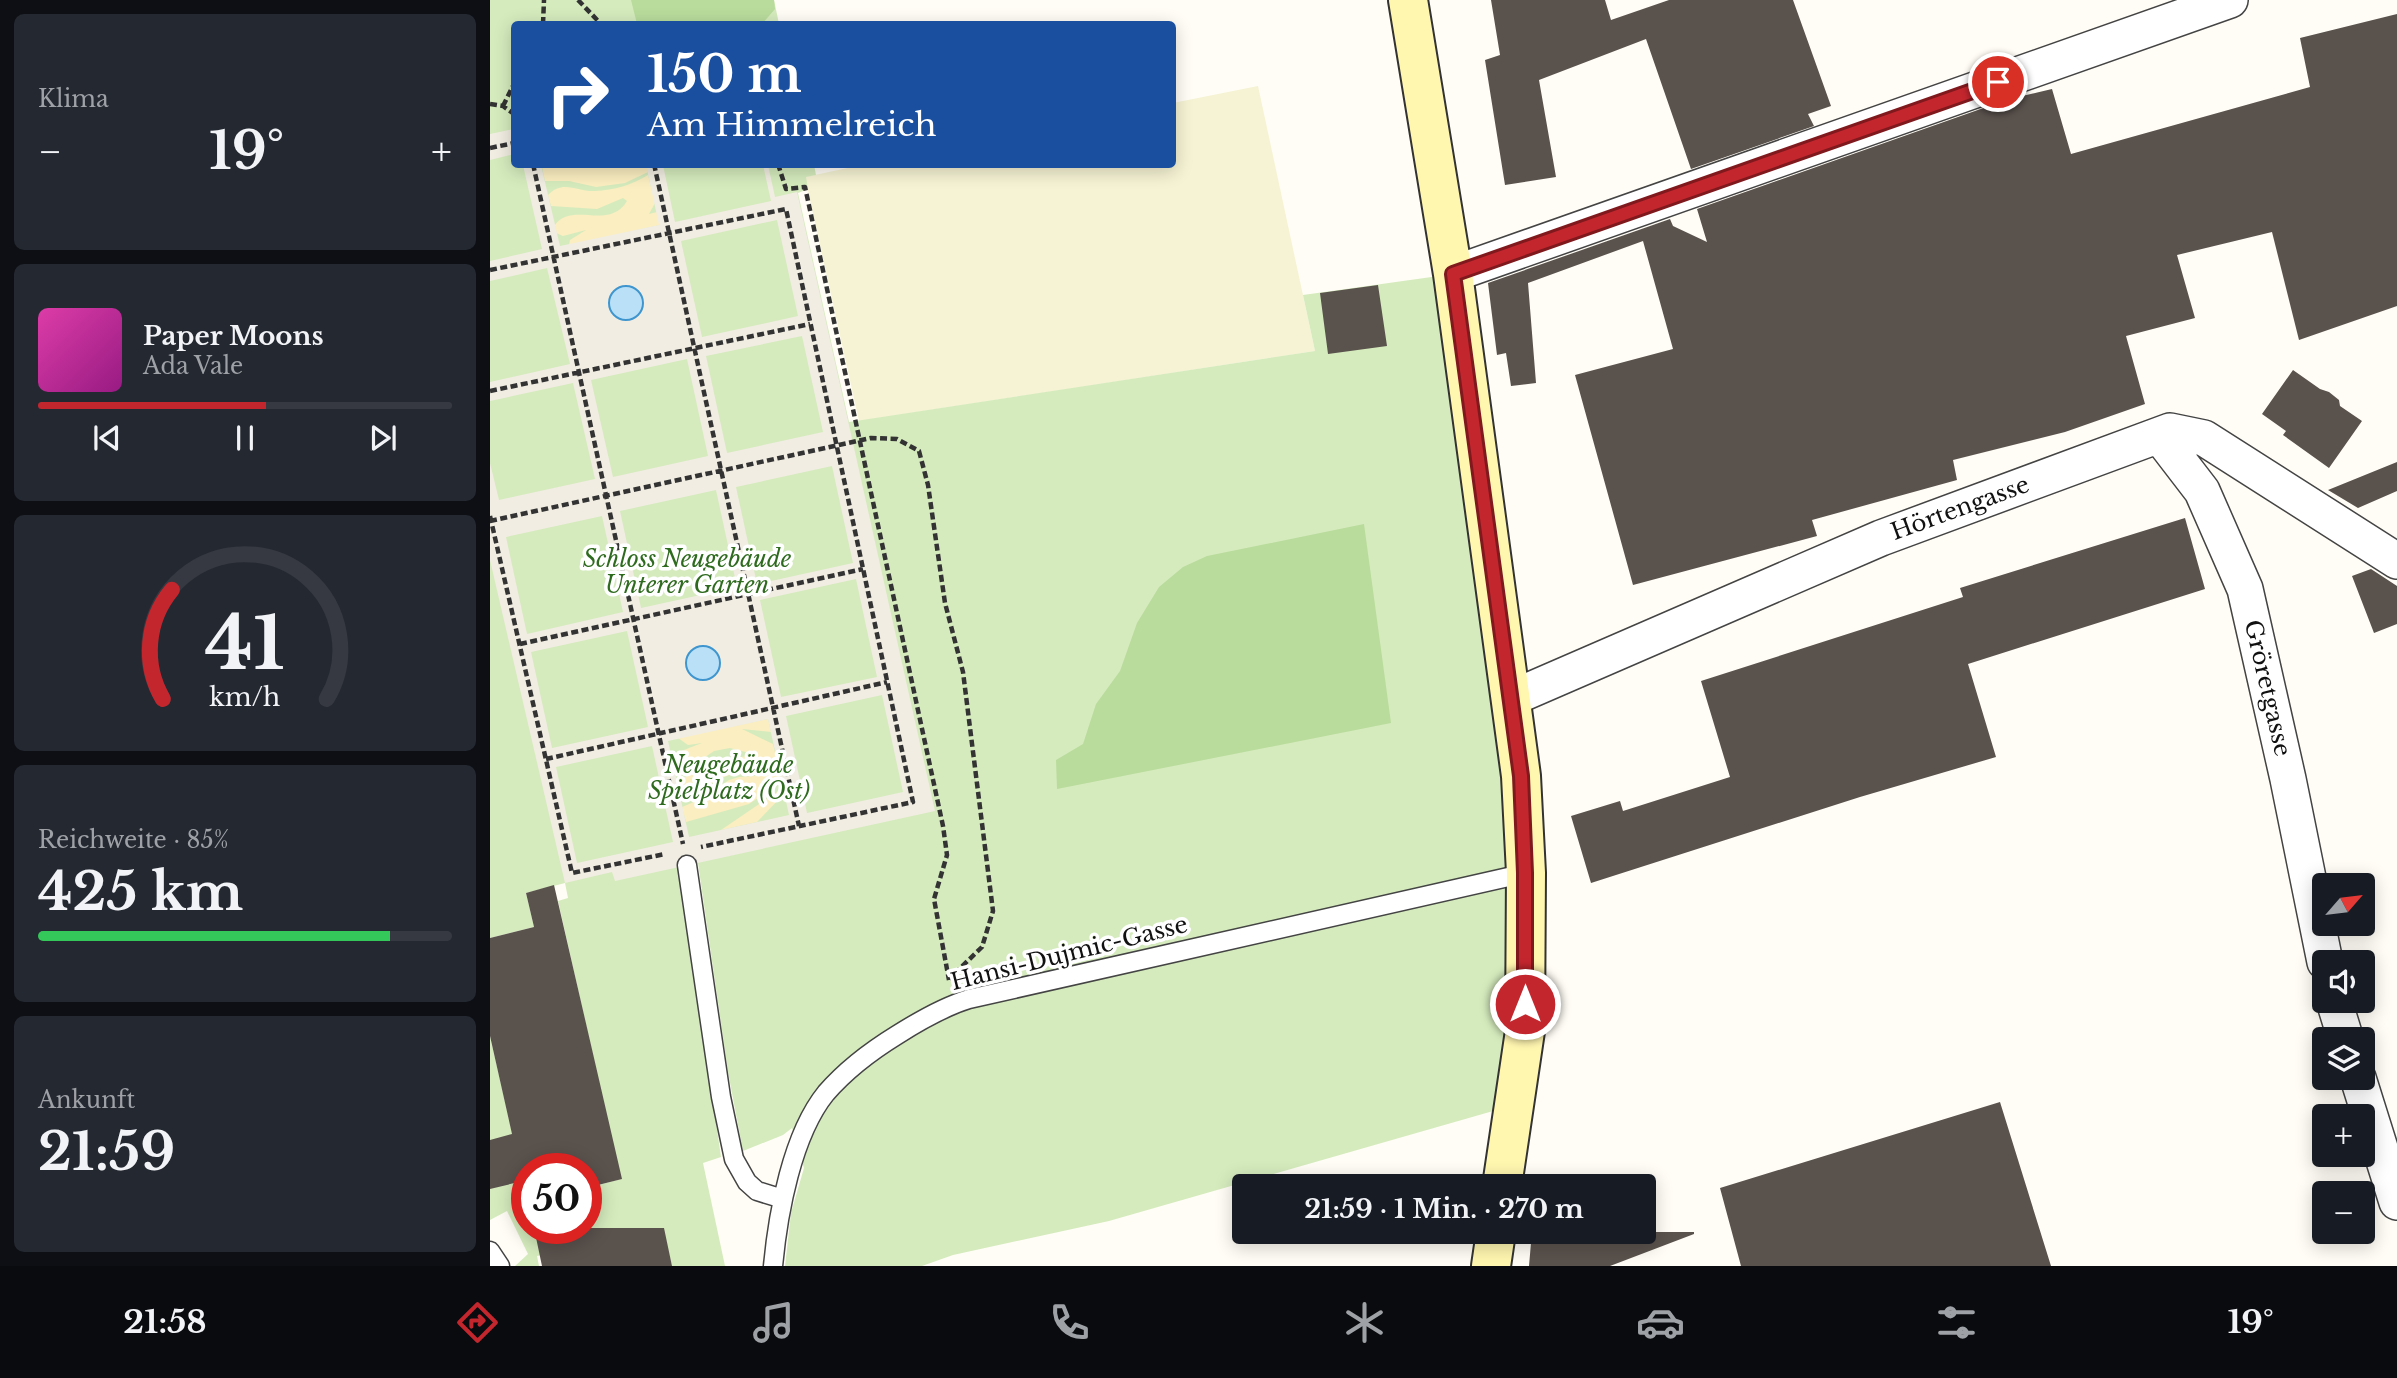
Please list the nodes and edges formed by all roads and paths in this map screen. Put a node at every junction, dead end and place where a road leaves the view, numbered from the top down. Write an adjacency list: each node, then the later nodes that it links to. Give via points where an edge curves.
1 (544, 0): 5 (path)
2 (578, 0): 6 (path)
3 (1408, 0): 19 (main road)
4 (2230, 0): 19 (street)
5 (543, 21)
6 (598, 21)
7 (511, 90): 9 (path)
8 (490, 104): 9 (path)
9 (503, 106): 10 (path)
10 (511, 112)
11 (511, 144): 12 (path)
12 (490, 148)
13 (534, 168): 17 (path)
14 (655, 168): 16 (path)
15 (779, 168): 25 (path, via 786,189 805,187)
16 (669, 233): 17 (path); 20 (path, via 786,209); 21 (path)
17 (554, 257): 18 (path); 22 (path)
18 (490, 270)
19 (1453, 274): 36 (main road)
20 (810, 324): 21 (path); 26 (path)
21 (694, 347): 22 (path); 27 (path)
22 (579, 373): 23 (path); 28 (path)
23 (490, 391)
24 (2159, 435): 30 (street, Hörtengasse, via 2171,431 2204,438); 36 (street, Hörtengasse, via 1881,538); 43 (street, Gröretgasse, via 2202,491 2245,589)
25 (858, 441): 26 (path); 44 (path, via 946,841 947,855 934,899); 44 (path, via 898,439 919,451 945,603 963,672 993,911 982,947)
26 (835, 447): 27 (path); 31 (path)
27 (721, 471): 28 (path); 32 (path)
28 (606, 496): 29 (path); 33 (path)
29 (490, 519): 34 (path)
30 (2397, 561)
31 (863, 569): 32 (path); 35 (path)
32 (748, 594): 33 (path); 37 (path)
33 (634, 620): 34 (path); 38 (path)
34 (520, 644): 39 (path)
35 (887, 682): 37 (path); 40 (path, via 913,802)
36 (1512, 698): 42 (main road)
37 (773, 708): 38 (path); 40 (path)
38 (659, 734): 39 (path); 41 (path)
39 (546, 759): 41 (path, via 572,873)
40 (799, 826): 41 (path)
41 (686, 858): 48 (lane, via 734,1159 757,1191)
42 (1525, 873): 45 (lane, Hansi-Dujmic-Gasse); 47 (main road, via 1525,1031)
43 (2323, 950)
44 (949, 979): 45 (path)
45 (955, 1003): 48 (lane, Hansi-Dujmic-Gasse, via 880,1045 826,1094 795,1156)
46 (2362, 1090): 49 (street)
47 (1504, 1174)
48 (783, 1199): 53 (lane, Hansi-Dujmic-Gasse)
49 (2397, 1202)
50 (1494, 1244): 54 (main road)
51 (490, 1251): 52 (lane)
52 (500, 1266)
53 (773, 1266)
54 (1491, 1266)

